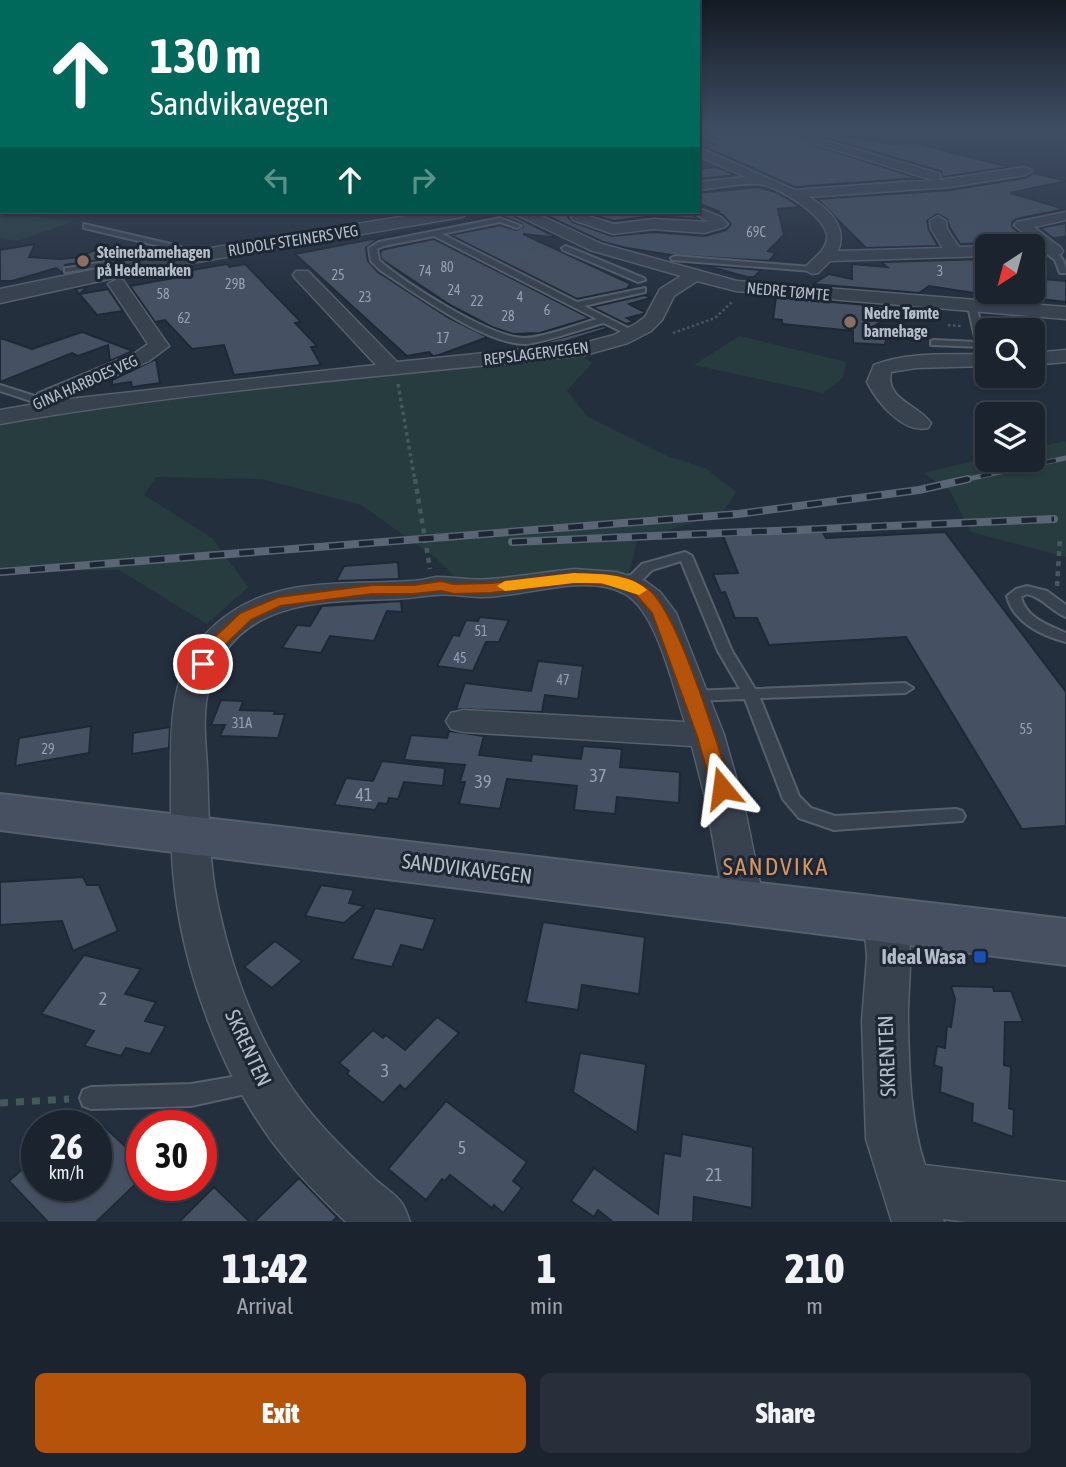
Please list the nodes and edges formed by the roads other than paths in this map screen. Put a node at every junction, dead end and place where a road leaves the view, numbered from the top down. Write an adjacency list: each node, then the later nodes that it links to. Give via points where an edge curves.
1 (779, 188): 3 (street)
2 (878, 188): 3 (street)
3 (792, 194): 19 (street, via 831,223 836,243)
4 (700, 213): 8 (street, via 719,224 612,229)
5 (448, 214): 17 (street, RUDOLF STEINERS VEG)
6 (595, 214): 8 (street)
7 (1066, 216): 16 (street, via 1022,225)
8 (578, 217): 11 (street)
9 (520, 219): 11 (street, NEDRE TØMTE); 13 (lane)
10 (938, 221): 18 (street)
11 (543, 222): 21 (street, NEDRE TØMTE, via 586,243)
12 (87, 226): 17 (lane)
13 (435, 233): 30 (lane); 33 (lane, via 375,246 375,261 470,321 514,340 526,341)
14 (566, 248): 22 (lane)
15 (975, 251): 18 (street)
16 (1051, 251): 25 (lane)
17 (185, 252): 24 (lane); 29 (street, RUDOLF STEINERS VEG)
18 (954, 252): 19 (street)
19 (829, 256): 23 (street)
20 (676, 258): 23 (lane)
21 (642, 260): 22 (lane); 27 (street, NEDRE TØMTE)
22 (614, 268): 30 (lane, via 642,285)
23 (812, 269)
24 (68, 270)
25 (1063, 271)
26 (302, 275): 39 (street)
27 (694, 275): 31 (street, NEDRE TØMTE, via 745,288); 34 (street, REPSLAGERVEGEN, via 671,288 653,320)
28 (117, 284): 42 (street, GINA HARBOES VEG, via 159,346)
29 (0, 296)
30 (576, 305): 33 (lane)
31 (972, 306): 32 (street, NEDRE TØMTE); 35 (lane, via 979,345)
32 (1066, 313)
33 (604, 320): 34 (lane)
34 (633, 334): 39 (street, REPSLAGERVEGEN, via 584,349)
35 (934, 343)
36 (1066, 356): 37 (street)
37 (1045, 358)
38 (975, 360): 44 (street, via 906,363 881,369 878,382 886,398)
39 (391, 368): 41 (street, REPSLAGERVEGEN)
40 (0, 387): 42 (lane)
41 (211, 388): 43 (street, GINA HARBOES VEG)
42 (40, 401): 43 (street, GINA HARBOES VEG)
43 (9, 415)
44 (920, 423)
45 (622, 582): 49 (lane, via 636,579 647,567 685,556 725,650); 50 (street, via 642,591 660,612); 55 (street, via 574,578 491,588 372,589 278,602 246,616 214,647 194,683 188,713)
46 (1066, 613): 47 (lane, via 1054,600 1028,590 1014,596 1023,615)
47 (1066, 638)
48 (905, 688): 49 (lane)
49 (750, 694): 50 (lane); 54 (lane, via 792,799 805,813 834,823)
50 (693, 696): 52 (street)
51 (463, 721): 52 (street)
52 (707, 736): 56 (street)
53 (0, 812): 55 (main road, SANDVIKAVEGEN)
54 (956, 816)
55 (190, 834): 56 (main road, SANDVIKAVEGEN); 59 (street, SKRENTEN, via 202,930 234,1024)
56 (744, 903): 57 (main road, SANDVIKAVEGEN)
57 (885, 920): 58 (main road, SANDVIKAVEGEN); 61 (street, SKRENTEN, via 885,1048 891,1139)
58 (1066, 942)
59 (261, 1082): 60 (lane, via 191,1095); 63 (street, SKRENTEN, via 302,1142)
60 (91, 1098)
61 (913, 1205): 62 (street, SKRENTEN)
62 (1066, 1208)
63 (384, 1222)

